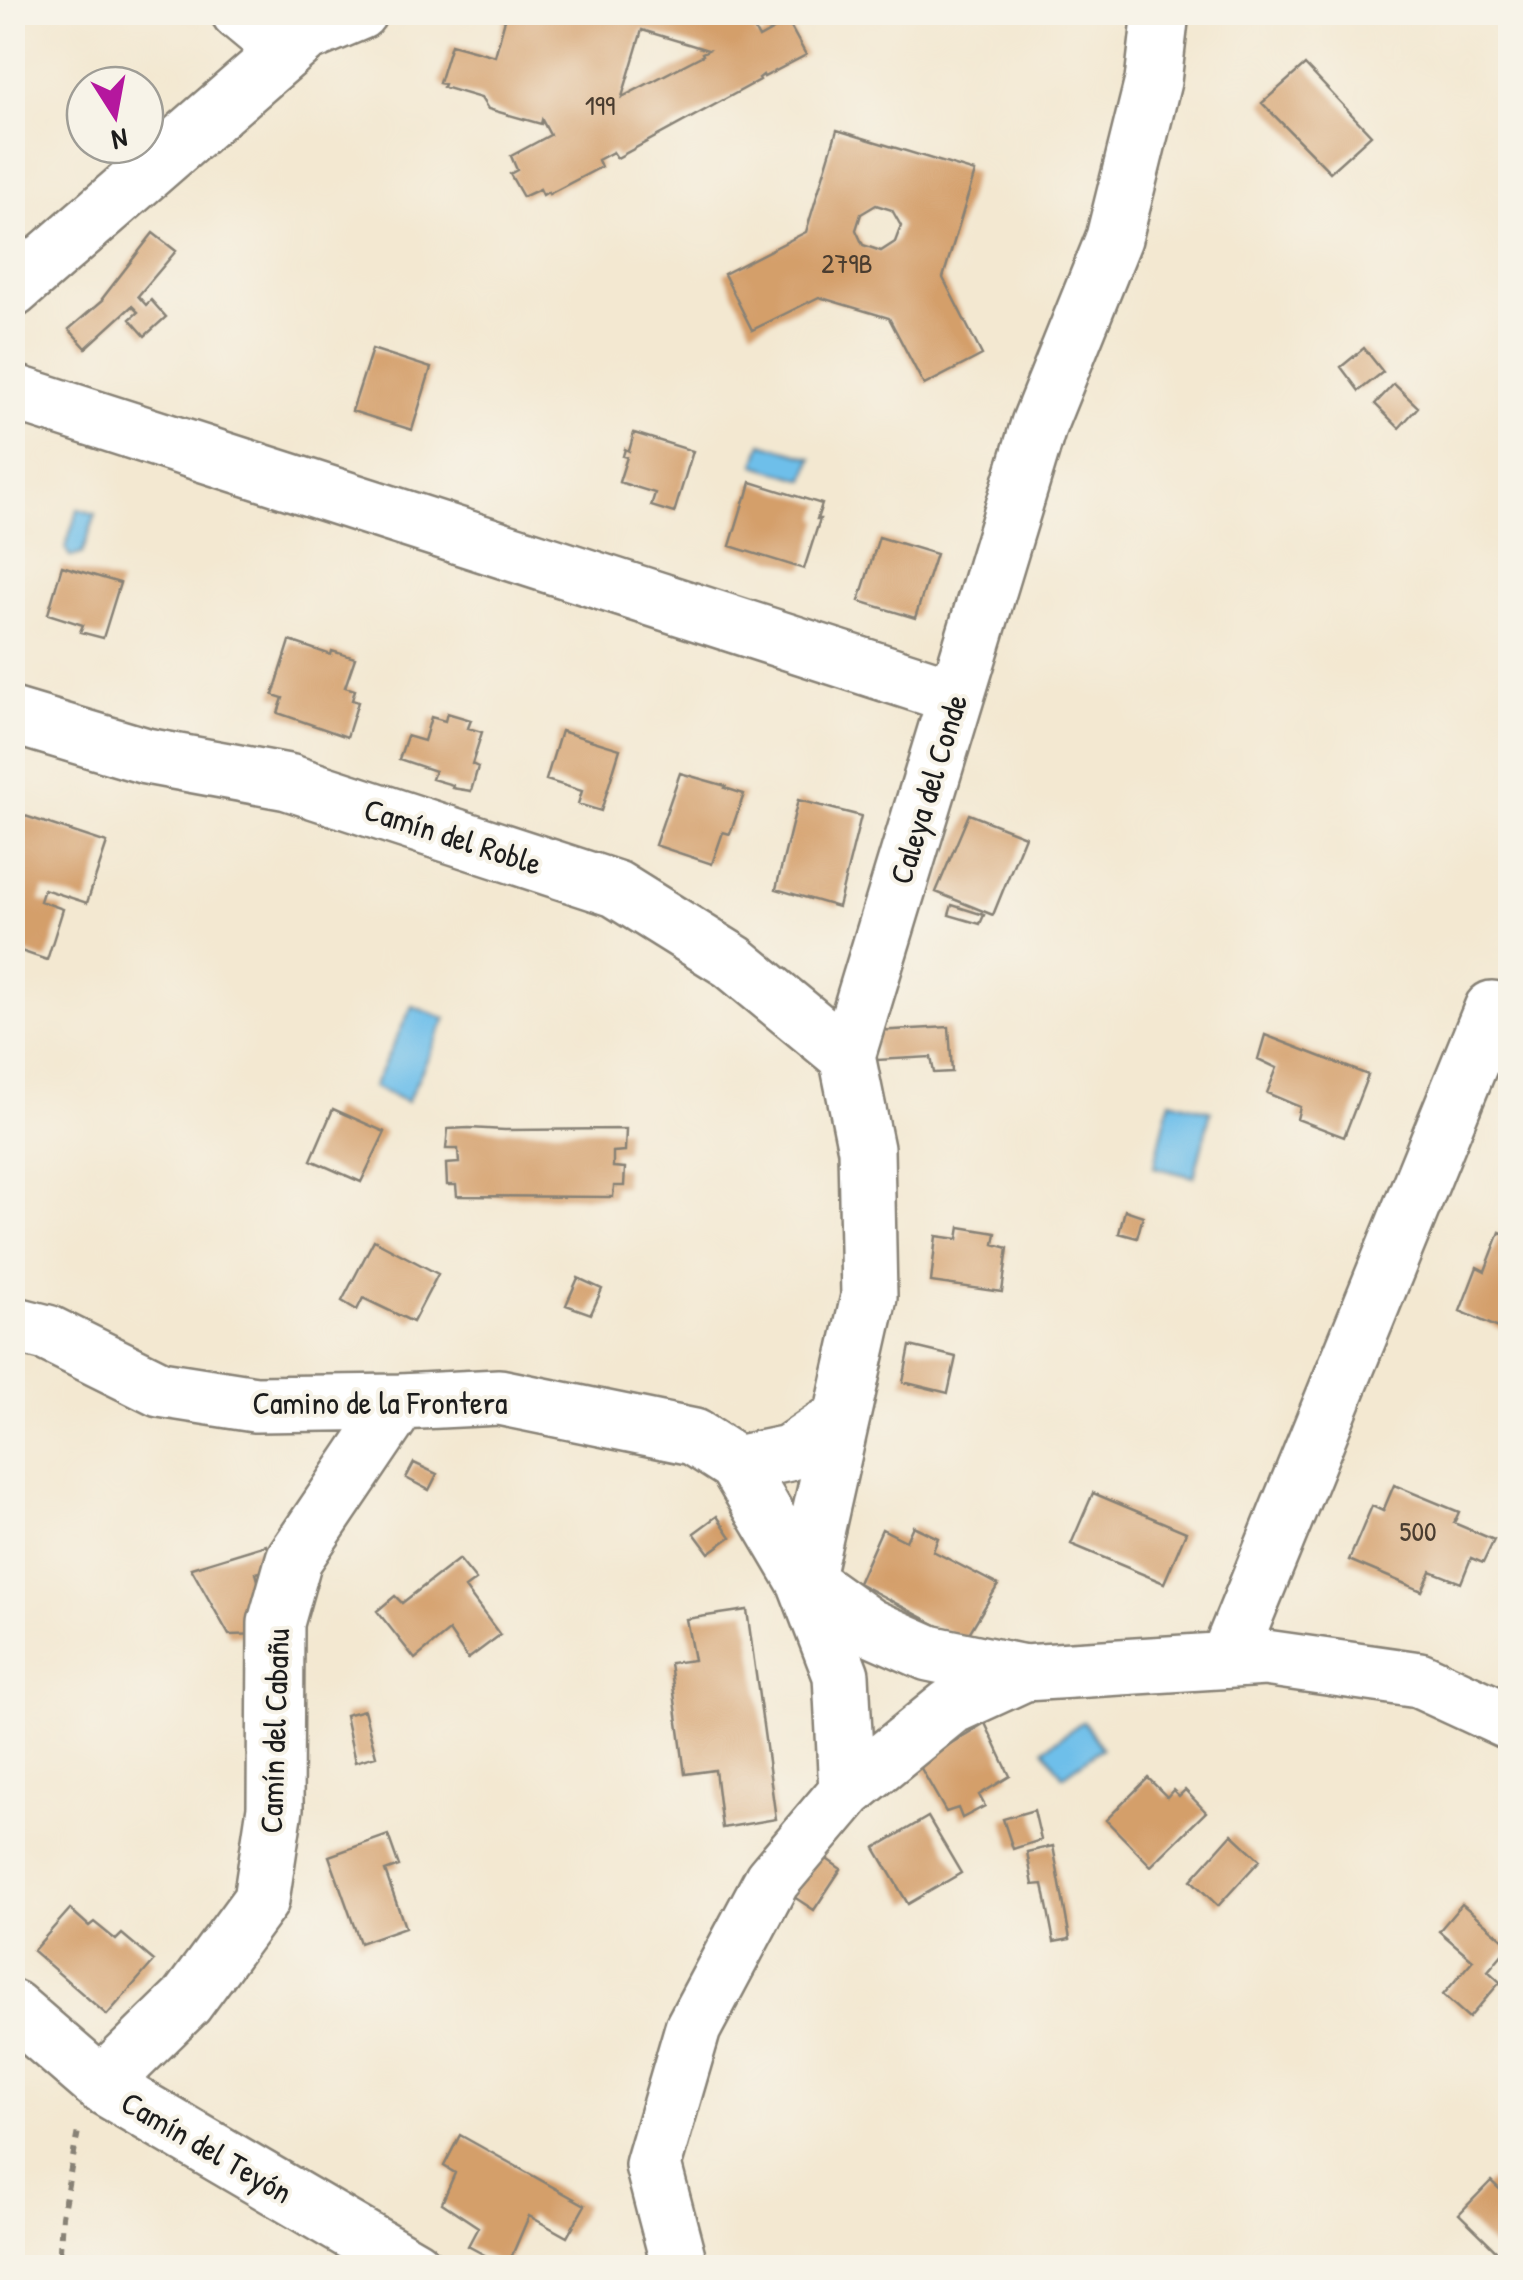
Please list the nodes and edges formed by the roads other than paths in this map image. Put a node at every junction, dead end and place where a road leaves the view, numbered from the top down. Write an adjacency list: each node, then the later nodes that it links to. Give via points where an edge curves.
1 (238, 12): 4 (street, via 262,32)
2 (360, 12): 4 (street)
3 (1161, 12): 7 (street, Caleya del Conde, via 1153,82 1114,238 1039,424)
4 (305, 35): 5 (street)
5 (12, 290)
6 (12, 392): 7 (street)
7 (956, 696): 10 (street, Caleya del Conde)
8 (12, 716): 10 (street, Camín del Roble, via 146,756 288,782 616,890 733,962)
9 (1492, 1009): 16 (street)
10 (847, 1056): 13 (street, Caleya del Conde, via 866,1149 869,1297)
11 (12, 1324): 12 (street, Camino de la Frontera, via 47,1332 160,1388 255,1404)
12 (400, 1402): 14 (street, Camino de la Frontera, via 499,1397 694,1438); 21 (street, Camín del Cabañu, via 294,1559 276,1623 276,1808 261,1900 186,2002)
13 (842, 1417): 14 (street, via 789,1453); 15 (street, Caleya del Conde)
14 (736, 1464): 15 (street, Camino de la Frontera)
15 (805, 1581): 17 (street, via 868,1626 929,1653); 19 (street, via 842,1675)
16 (1226, 1660): 17 (street); 18 (street, via 1265,1658 1418,1680)
17 (1024, 1673): 19 (street, via 950,1707)
18 (1510, 1722)
19 (847, 1791): 23 (street, via 772,1880 693,2028 653,2165)
20 (12, 2008): 21 (street, Camín del Teyón)
21 (101, 2085): 22 (street, Camín del Teyón)
22 (414, 2268)
23 (680, 2268)

